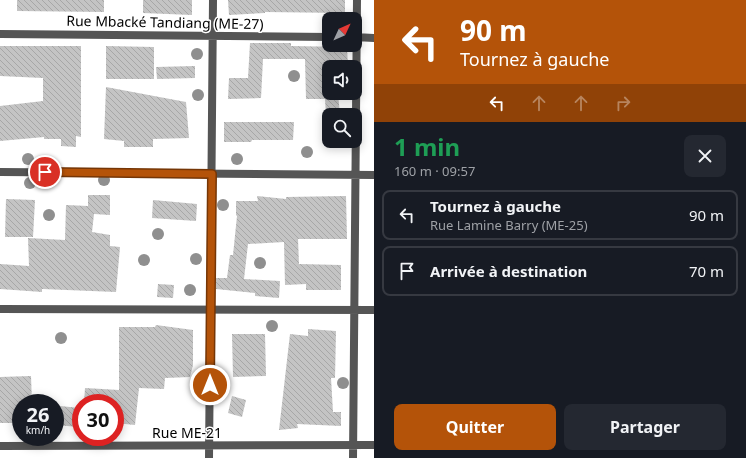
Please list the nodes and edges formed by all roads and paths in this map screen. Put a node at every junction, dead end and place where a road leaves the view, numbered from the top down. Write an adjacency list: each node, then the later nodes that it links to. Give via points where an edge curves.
1 (213, 0): 5 (street)
2 (357, 0): 3 (street)
3 (357, 12)
4 (0, 34): 5 (street, Rue Mbacké Tandiang (ME-27))
5 (213, 36): 6 (street, Rue Mbacké Tandiang (ME-27)); 11 (street)
6 (322, 37)
7 (362, 37): 8 (street)
8 (374, 38)
9 (356, 52): 12 (street)
10 (0, 172): 11 (street)
11 (212, 174): 12 (street); 15 (street)
12 (355, 175): 13 (street); 16 (street)
13 (374, 175)
14 (0, 309): 15 (street)
15 (211, 310): 16 (street); 18 (street)
16 (354, 310): 17 (street); 19 (street)
17 (374, 310)
18 (210, 445): 19 (street, Rue ME-21); 21 (street, Rue ME-21); 22 (street)
19 (353, 445): 20 (street, Rue ME-21); 23 (street)
20 (374, 445)
21 (0, 446)
22 (209, 458)
23 (353, 458)

